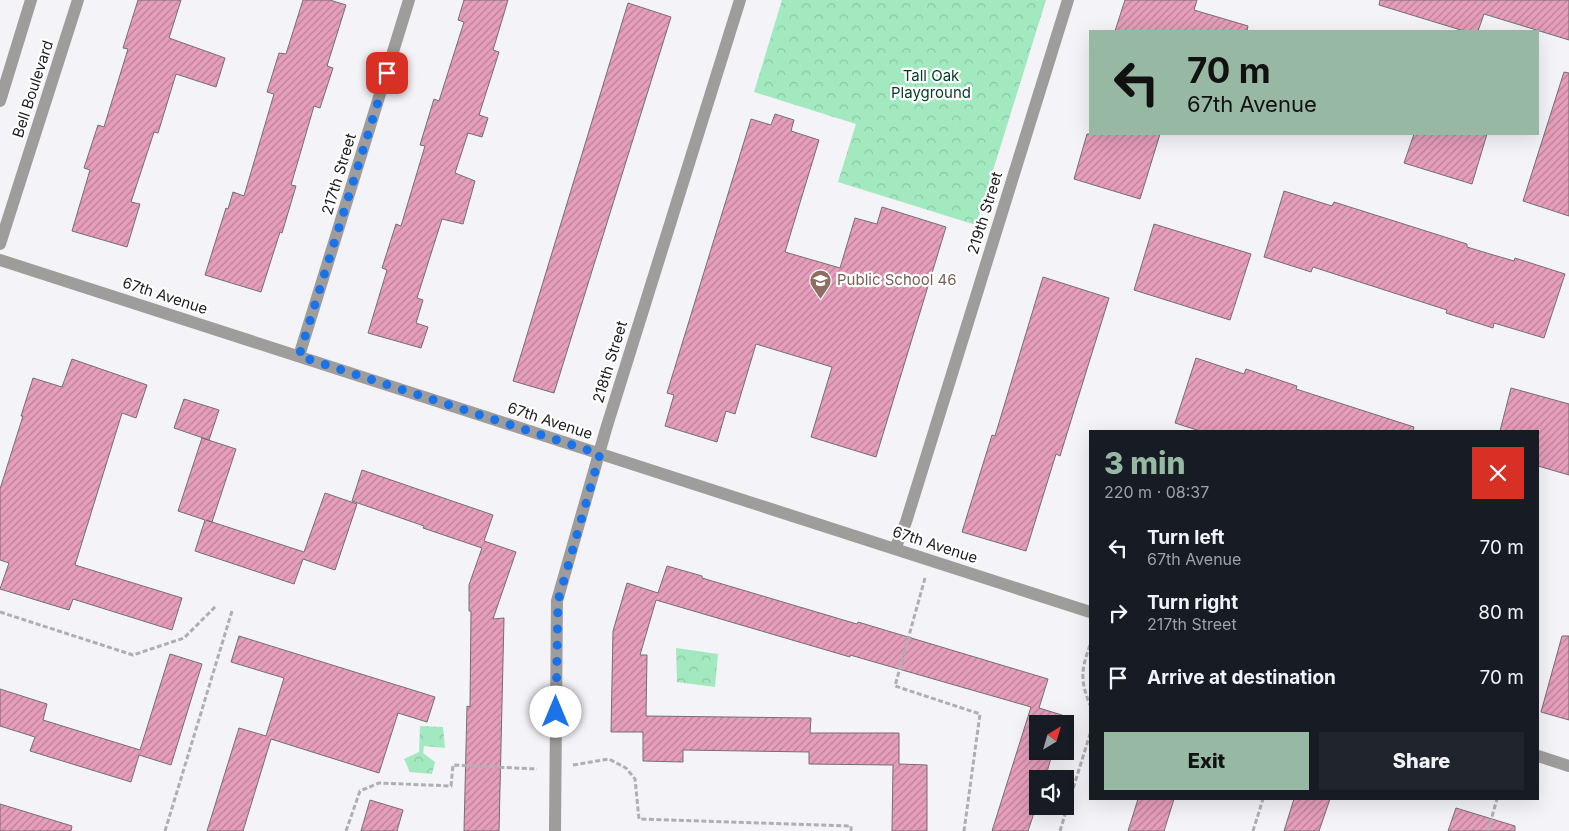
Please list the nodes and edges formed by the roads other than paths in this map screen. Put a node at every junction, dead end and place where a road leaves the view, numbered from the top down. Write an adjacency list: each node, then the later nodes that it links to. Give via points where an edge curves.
1 (31, 0): 6 (street, Bell Boulevard)
2 (78, 0): 7 (street, Bell Boulevard)
3 (410, 0): 9 (street, 217th Street)
4 (740, 0): 10 (street, 218th Street)
5 (1068, 0): 11 (street, 219th Street)
6 (0, 101)
7 (0, 244)
8 (0, 260): 9 (street, 67th Avenue)
9 (299, 356): 10 (street, 67th Avenue)
10 (600, 454): 11 (street, 67th Avenue); 15 (street, 218th Street, via 558,601)
11 (895, 549): 12 (street, 67th Avenue)
12 (1089, 612)
13 (1539, 756): 14 (street)
14 (1569, 766)
15 (556, 831)

